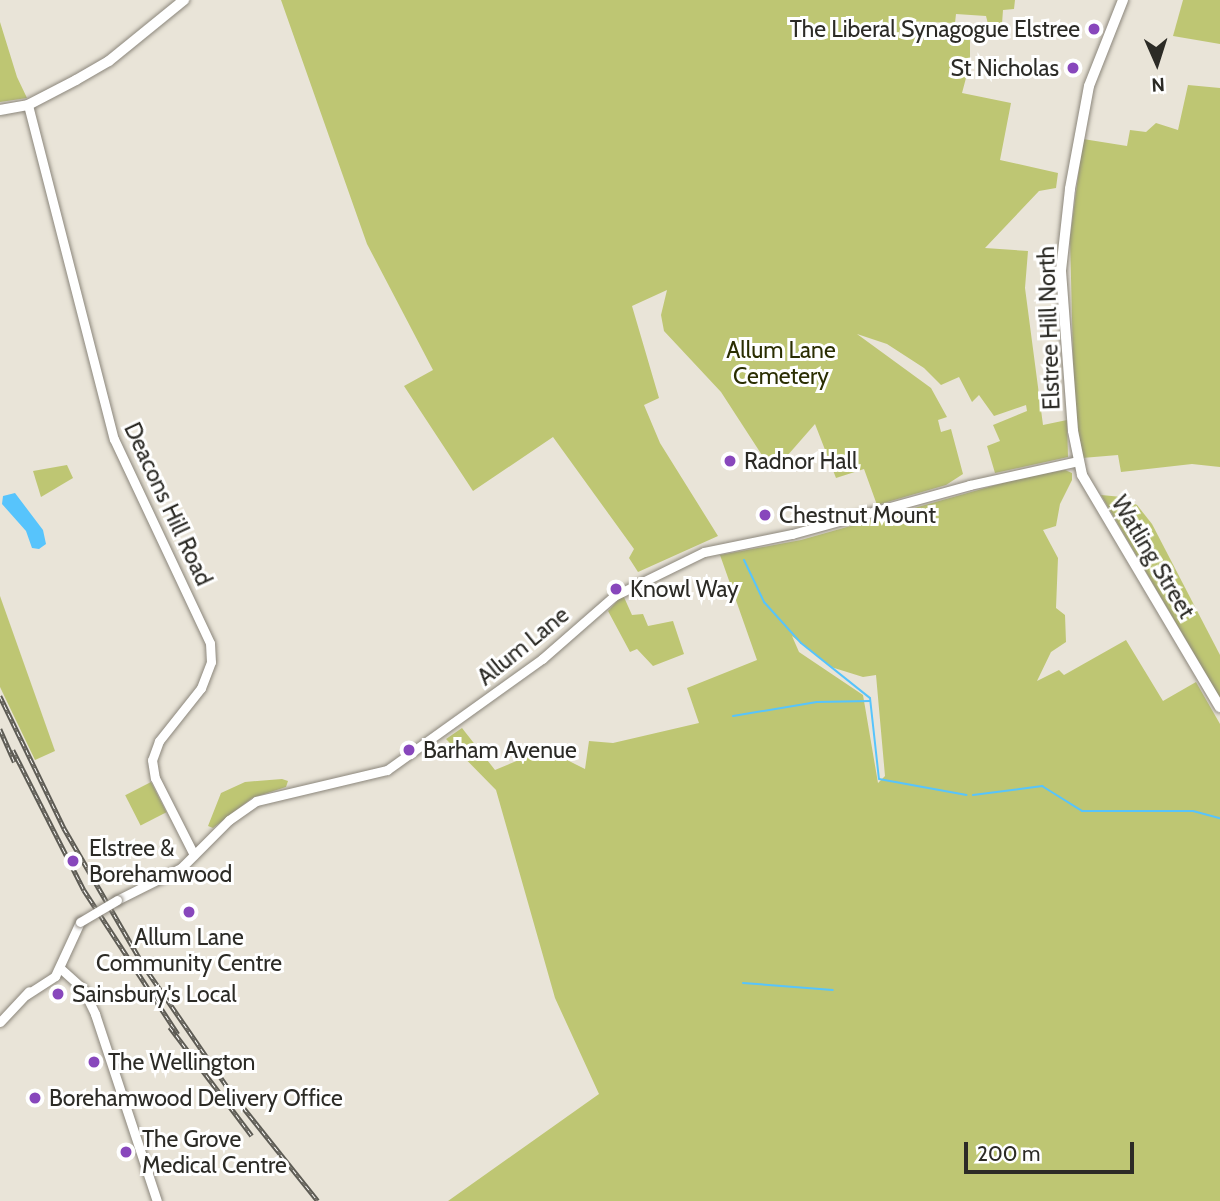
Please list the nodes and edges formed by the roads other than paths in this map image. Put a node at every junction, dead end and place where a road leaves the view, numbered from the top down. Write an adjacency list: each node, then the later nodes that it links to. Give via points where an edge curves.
1 (184, 0): 3 (main road, via 109,61)
2 (1124, 0): 5 (main road, Elstree Hill North, via 1094,73 1085,110 1061,271)
3 (28, 105): 4 (main road); 7 (main road, Deacons Hill Road, via 114,439 210,643 211,663 201,688 159,741 152,760 155,778)
4 (0, 110)
5 (1077, 461): 6 (main road, Watling Street); 7 (main road, Allum Lane, via 704,552 614,596 542,659 387,770 256,801 229,819)
6 (1220, 707)
7 (194, 855): 8 (main road, Allum Lane, bridge, via 173,874 80,922)
8 (60, 968): 9 (main road); 12 (main road, via 83,989 95,1014)
9 (17, 1003): 10 (main road); 11 (main road)
10 (0, 1014)
11 (0, 1022)
12 (157, 1201)

